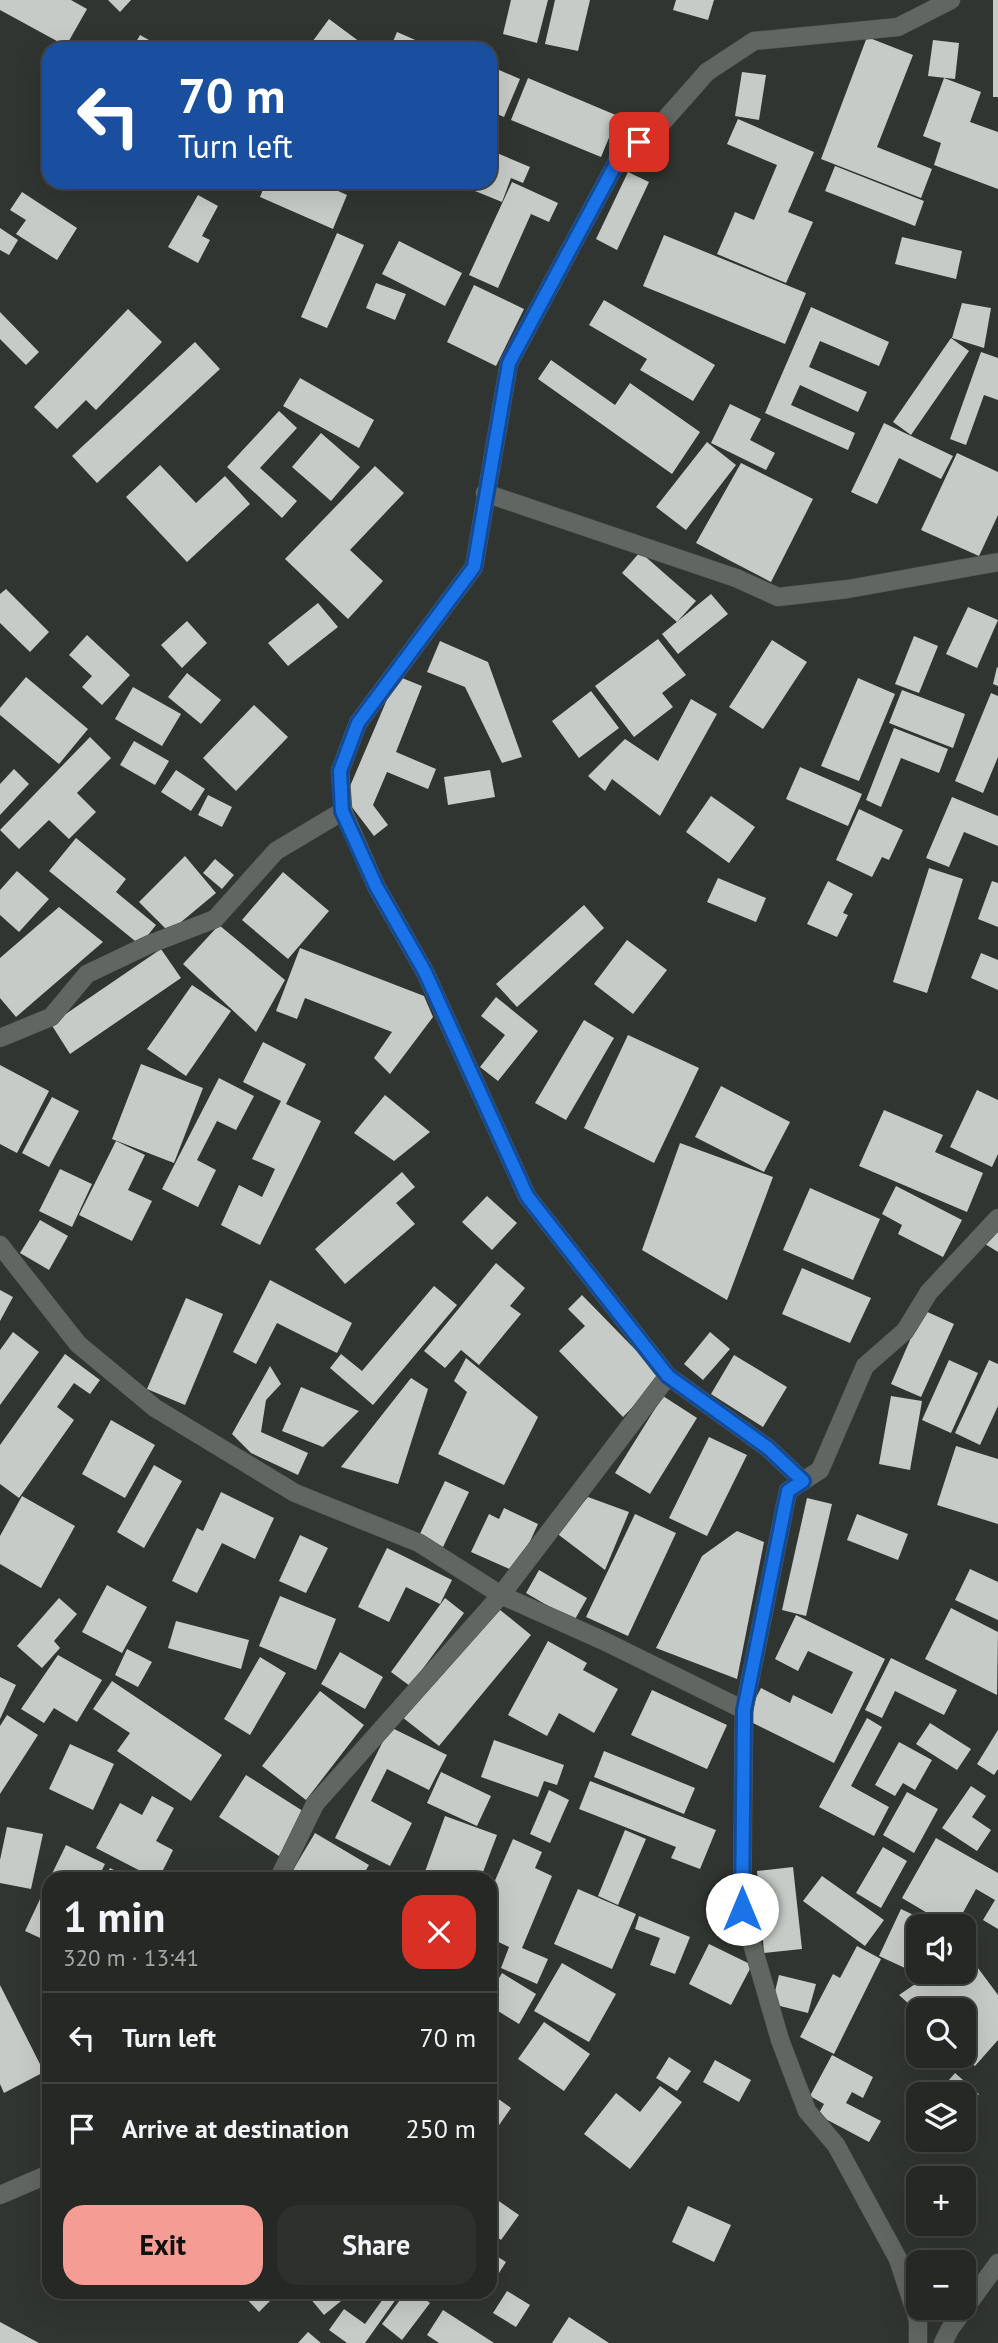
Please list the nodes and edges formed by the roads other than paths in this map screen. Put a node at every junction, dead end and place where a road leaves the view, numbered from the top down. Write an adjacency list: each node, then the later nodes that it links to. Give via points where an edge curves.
1 (951, 0): 2 (street, via 898,27 754,41 707,72 661,124 618,160 509,363)
2 (485, 493): 3 (street, via 736,578 778,597); 4 (street, via 474,567 358,723 340,771)
3 (998, 562)
4 (342, 811): 5 (street, via 276,851 215,919 87,974 51,1017); 8 (street, via 376,886 425,972 527,1196)
5 (0, 1038)
6 (998, 1218): 9 (street, via 929,1292 905,1331 865,1366 820,1471)
7 (0, 1245): 10 (street, via 78,1344 155,1408 295,1493 419,1543)
8 (668, 1376): 9 (street, via 768,1448); 10 (street)
9 (803, 1481): 11 (street, via 788,1491)
10 (501, 1595): 11 (street); 12 (street, via 314,1804)
11 (744, 1710): 16 (street, via 742,1909 780,2040 807,2111 836,2145 898,2259 918,2320)
12 (282, 1872)
13 (42, 2177): 14 (street)
14 (0, 2195)
15 (998, 2263): 17 (street)
16 (918, 2343)
17 (943, 2343)

